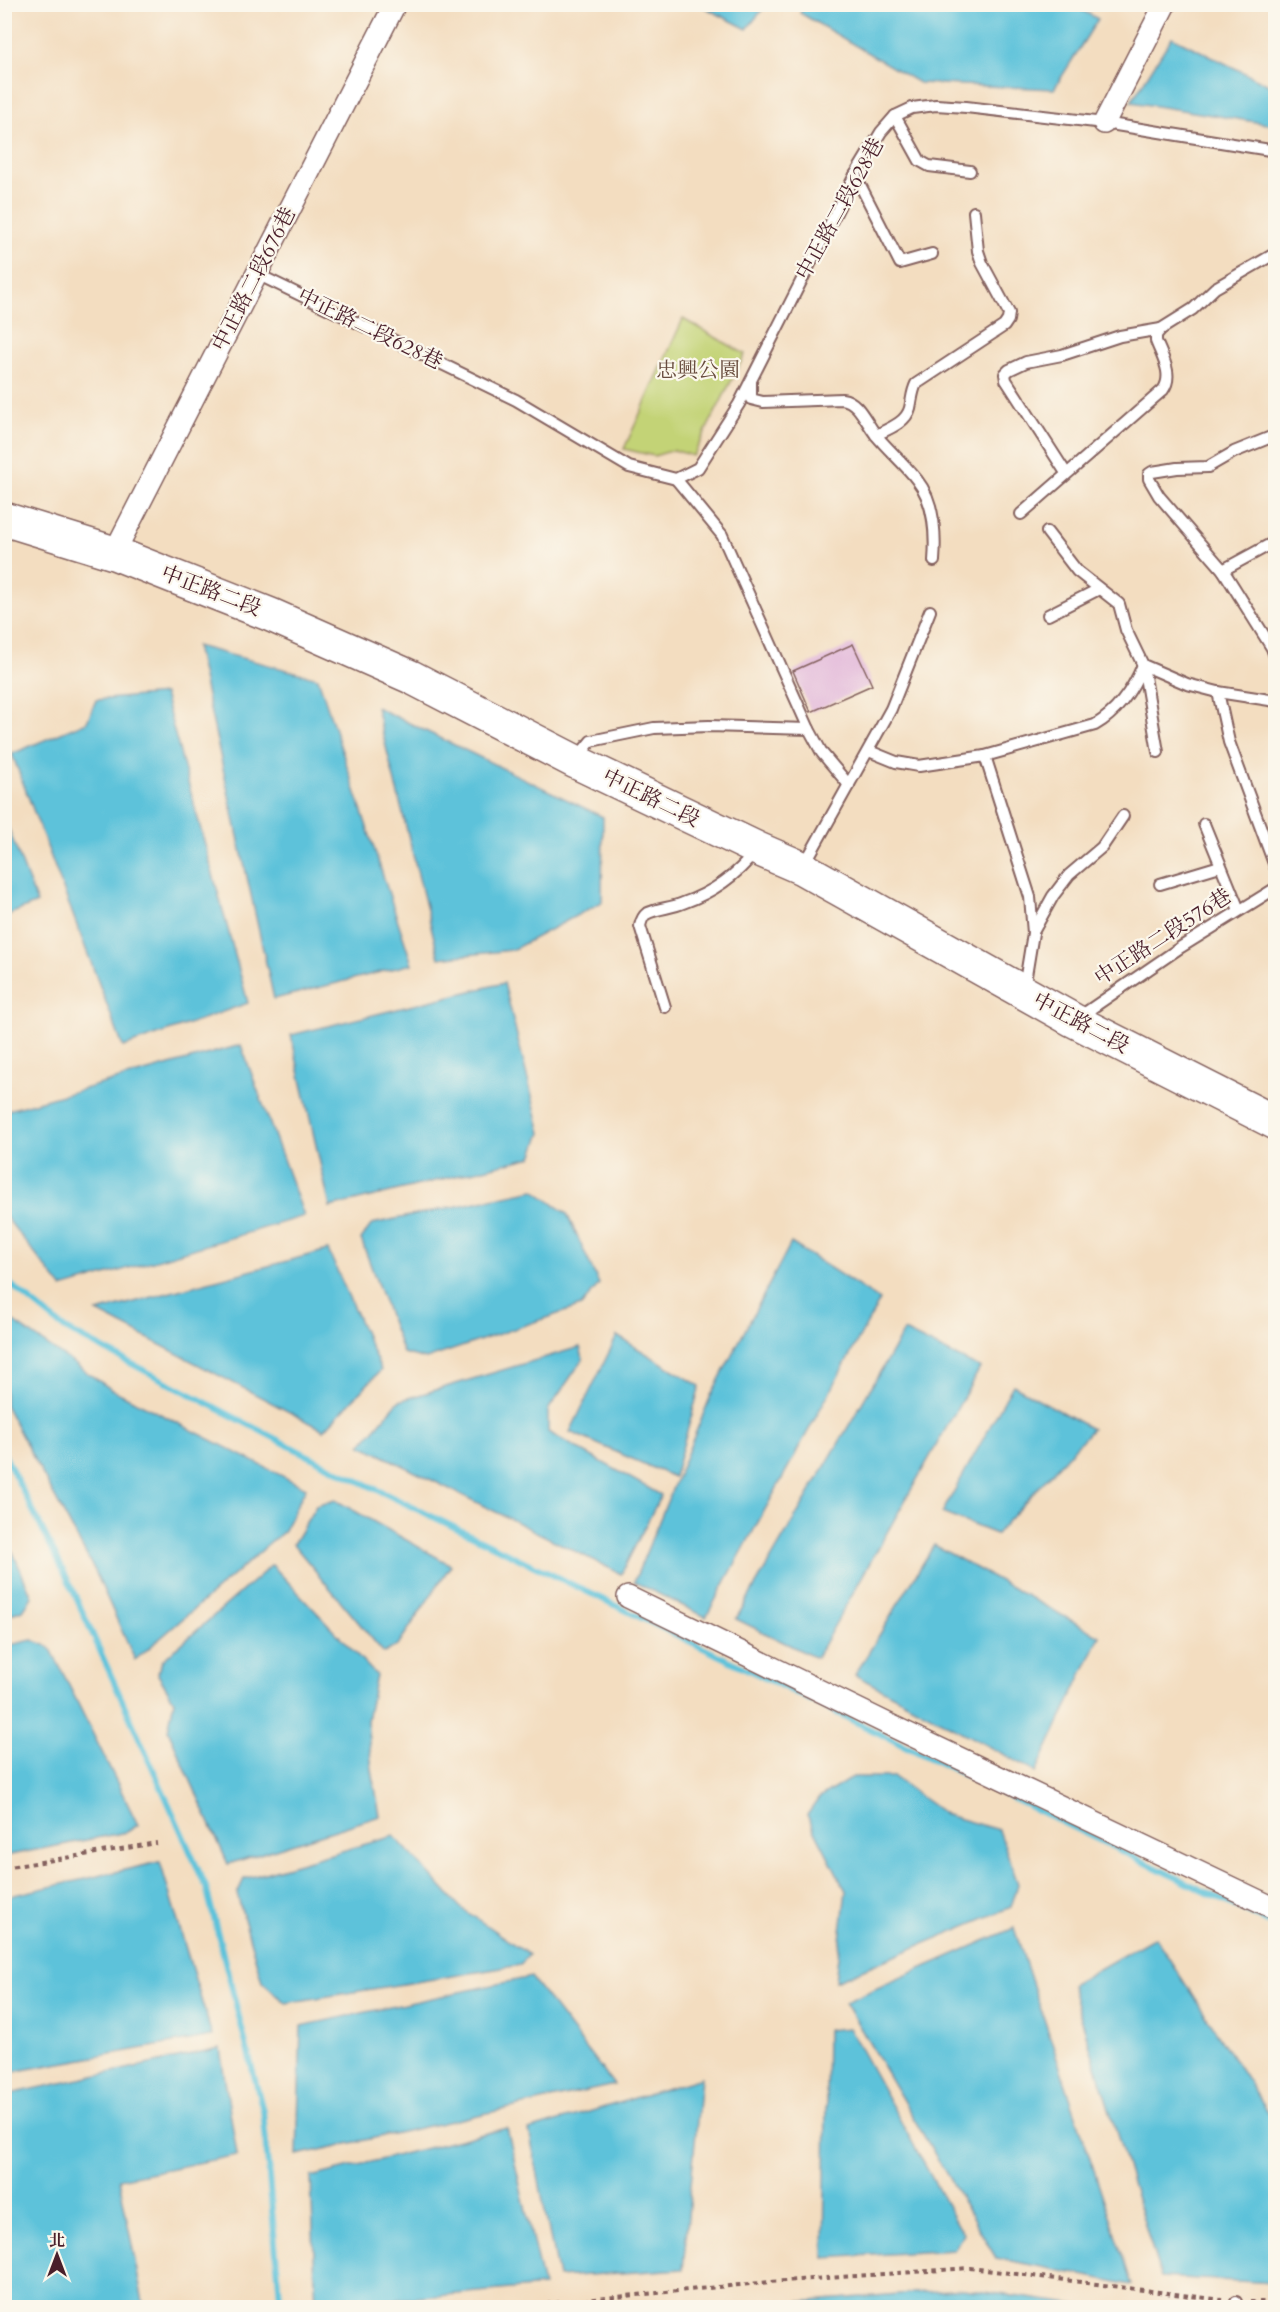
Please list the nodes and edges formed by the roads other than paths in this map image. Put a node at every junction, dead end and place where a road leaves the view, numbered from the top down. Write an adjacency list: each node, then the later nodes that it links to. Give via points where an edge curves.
1 (395, 4): 11 (street, 中正路二段676巷)
2 (1165, 4): 4 (street)
3 (895, 116): 4 (lane, 中正路二段628巷, via 912,108 936,105); 6 (lane, via 921,161 929,166); 7 (lane, 中正路二段628巷)
4 (1104, 123): 5 (lane, 中正路二段628巷)
5 (1275, 151)
6 (970, 171)
7 (855, 175): 10 (lane, via 900,263); 13 (lane, 中正路二段628巷)
8 (974, 212): 14 (lane, via 978,252 1009,313 1008,320 916,384 906,417)
9 (1275, 253): 12 (lane, via 1215,288 1193,309)
10 (932, 254)
11 (257, 274): 17 (lane, 中正路二段628巷, via 516,400 629,467); 22 (street, 中正路二段676巷)
12 (1161, 329): 16 (lane, via 1156,341 1168,384); 16 (lane, via 1026,362 1005,374)
13 (751, 378): 14 (lane, via 751,399 763,402 849,400); 17 (lane, 中正路二段628巷, via 698,468)
14 (876, 435): 23 (lane, via 922,488 936,535)
15 (1275, 435): 24 (lane, via 1208,466 1149,474 1160,496)
16 (1066, 473): 18 (lane)
17 (676, 479): 32 (lane, via 722,535)
18 (1021, 514)
19 (4, 519): 22 (main road, 中正路二段)
20 (1047, 532): 25 (lane, via 1077,571)
21 (1269, 545): 24 (lane)
22 (114, 553): 36 (main road, 中正路二段, via 271,615 411,677)
23 (934, 561)
24 (1223, 570): 28 (lane)
25 (1099, 589): 27 (lane); 29 (lane, via 1119,604 1126,630)
26 (930, 611): 33 (lane, via 891,710)
27 (1048, 615)
28 (1275, 659)
29 (1143, 664): 30 (lane); 34 (lane); 35 (lane, via 1130,692 1104,720)
30 (1218, 693): 31 (lane); 43 (lane, via 1229,742)
31 (1275, 701)
32 (808, 729): 36 (lane, via 654,728 591,741); 37 (lane)
33 (869, 751): 35 (lane, via 909,766); 37 (lane)
34 (1158, 752)
35 (985, 756): 47 (lane, via 1030,897)
36 (574, 761): 40 (main road, 中正路二段)
37 (849, 785): 42 (lane)
38 (1124, 816): 47 (lane, via 1102,847 1053,896)
39 (1204, 824): 41 (lane)
40 (758, 849): 42 (main road, 中正路二段); 49 (lane, via 742,868 717,886 641,919)
41 (1220, 866): 44 (lane); 46 (lane)
42 (802, 868): 48 (main road, 中正路二段)
43 (1275, 869)
44 (1160, 884)
45 (1275, 888): 46 (lane, 中正路二段576巷)
46 (1239, 910): 50 (lane, 中正路二段576巷)
47 (1033, 933): 48 (lane)
48 (1023, 993): 50 (main road, 中正路二段)
49 (665, 1007)
50 (1073, 1020): 51 (main road, 中正路二段)
51 (1275, 1123)
52 (628, 1597): 53 (street)
53 (1275, 1909)

